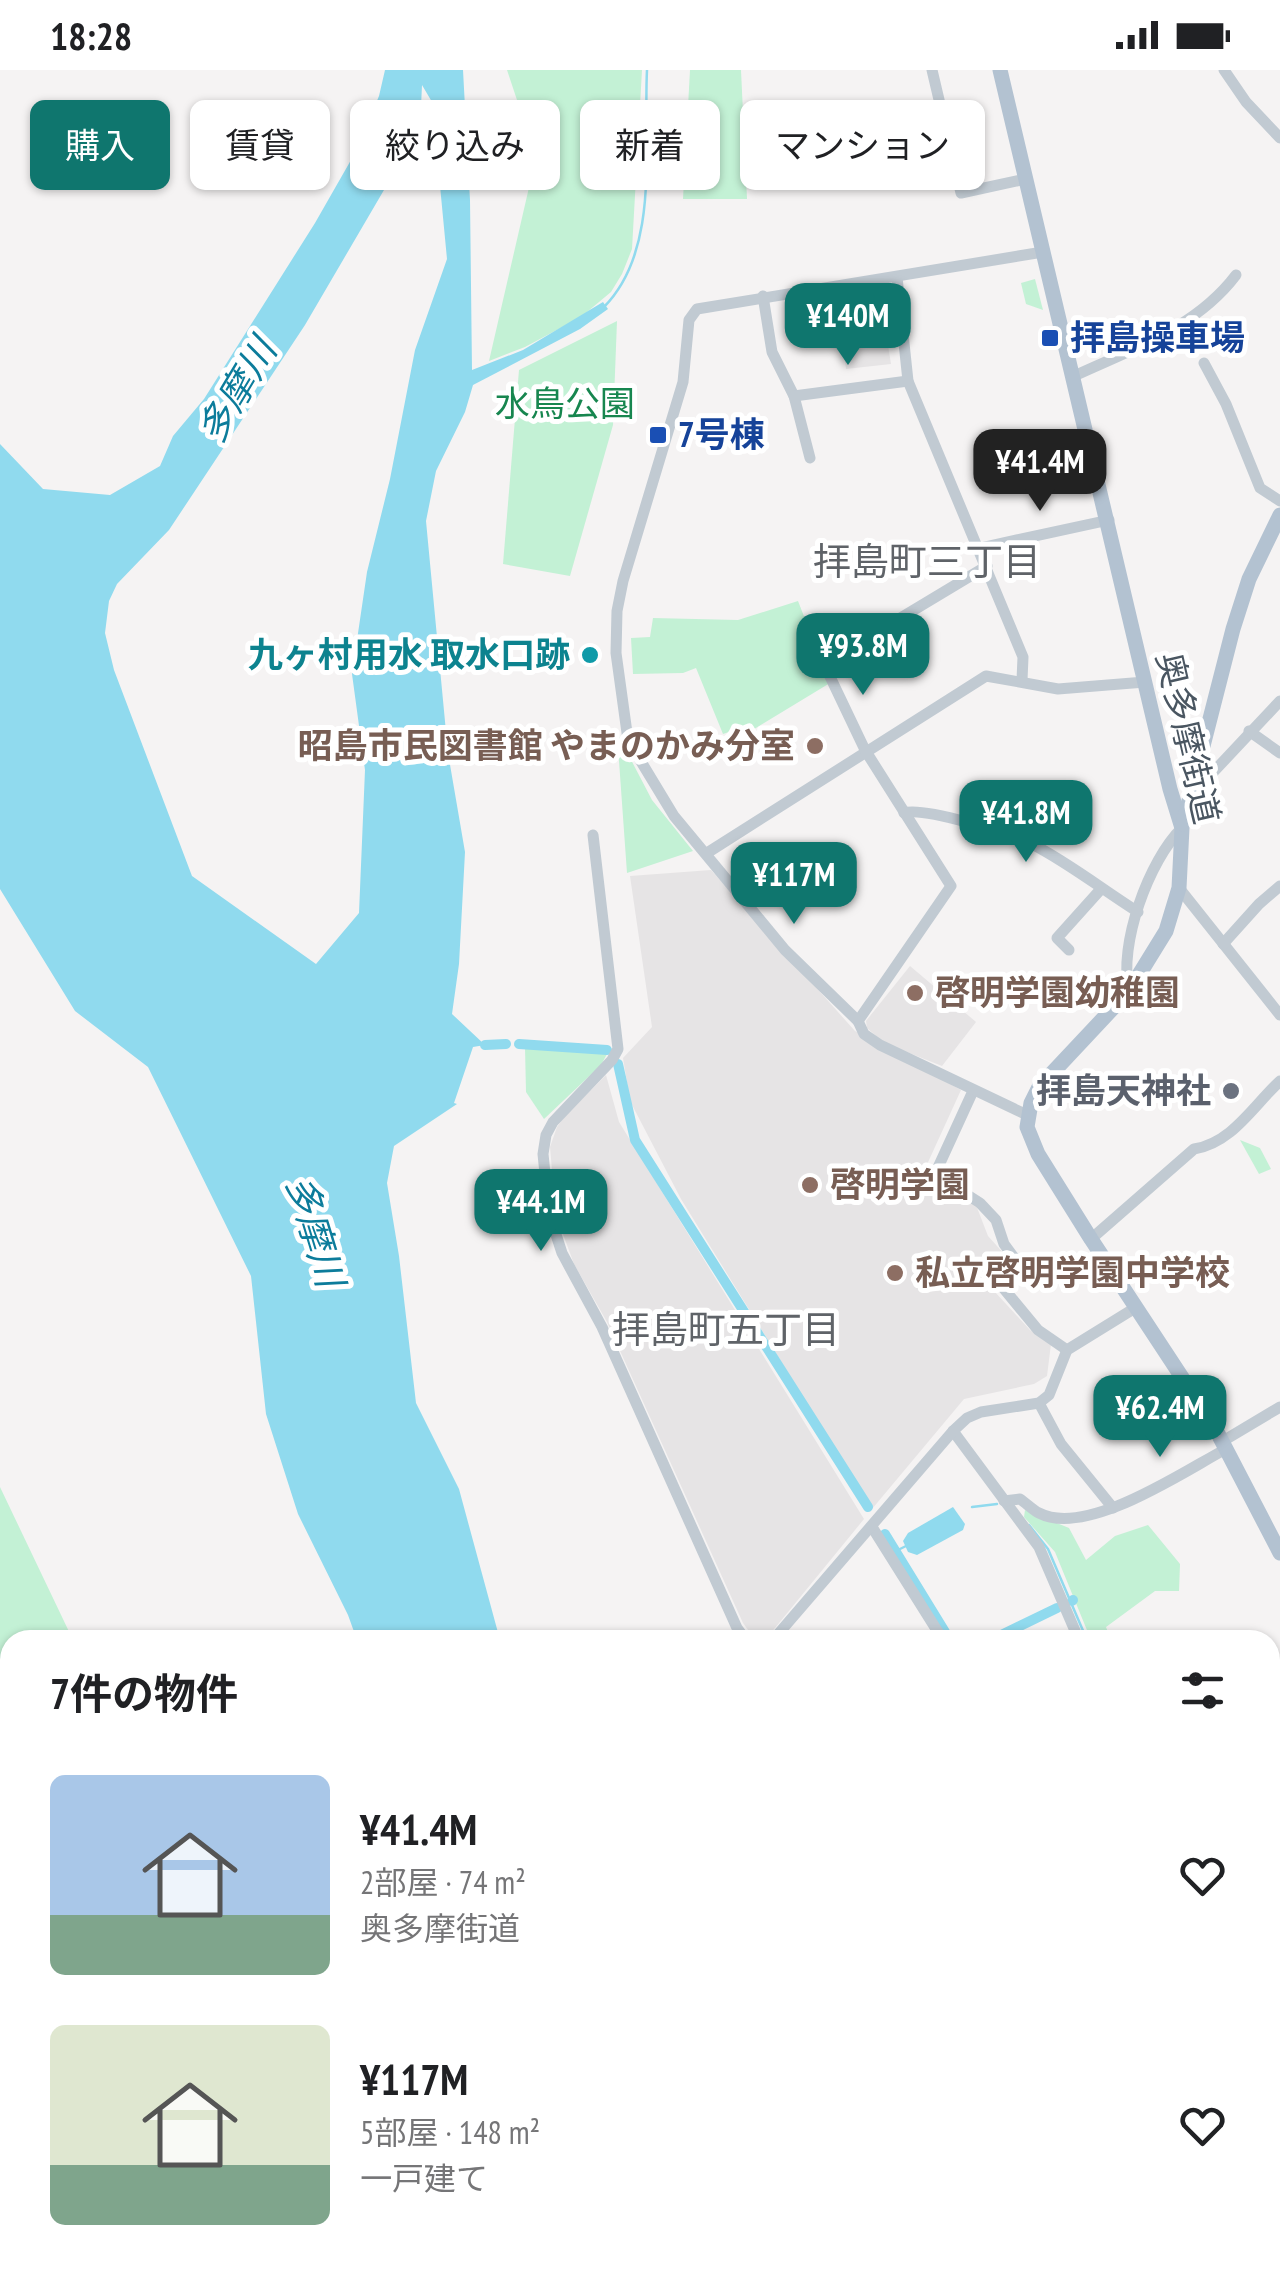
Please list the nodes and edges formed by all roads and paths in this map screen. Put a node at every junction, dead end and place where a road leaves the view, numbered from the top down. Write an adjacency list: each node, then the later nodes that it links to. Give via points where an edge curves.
1 (932, 70): 5 (street, via 961,193)
2 (1000, 70): 5 (main road, 奥多摩街道)
3 (1224, 70): 4 (street)
4 (1280, 138)
5 (1026, 179): 6 (main road, 奥多摩街道)
6 (1042, 252): 8 (street); 11 (main road, 奥多摩街道)
7 (1236, 275): 11 (street, via 1180,328)
8 (896, 277): 9 (street); 12 (street)
9 (763, 296): 13 (street, via 772,352); 30 (street, via 705,305 690,318 683,382 618,611 616,653 628,740 674,816)
10 (1204, 362): 15 (street, via 1260,488)
11 (1074, 376): 17 (main road, 奥多摩街道)
12 (908, 382): 13 (street); 18 (street)
13 (794, 396): 14 (street)
14 (810, 458)
15 (1280, 501)
16 (1280, 515): 26 (main road, via 1249,579)
17 (1108, 520): 18 (street); 21 (main road, 奥多摩街道)
18 (980, 548): 19 (street)
19 (987, 566): 20 (street, via 1024,657); 24 (street, via 824,664)
20 (1022, 680): 21 (street, via 1058,689); 24 (street, via 974,680)
21 (1145, 682): 28 (main road, 奥多摩街道)
22 (1280, 702): 23 (street)
23 (1249, 731): 25 (street); 26 (street)
24 (865, 750): 27 (street); 30 (street)
25 (1280, 753)
26 (1190, 790): 28 (main road)
27 (904, 813): 33 (street, via 940,814 1030,843); 39 (street, via 951,886)
28 (1182, 828): 32 (main road, 奥多摩街道); 34 (street, via 1167,842)
29 (593, 835): 54 (street, via 618,1048 546,1135 549,1212 562,1253)
30 (708, 853): 39 (street, via 786,950)
31 (1280, 886): 35 (street)
32 (1178, 888): 35 (street); 37 (main road, 奥多摩街道, via 1166,931)
33 (1101, 889): 34 (street); 36 (street, via 1057,938)
34 (1138, 912): 37 (street, via 1124,971)
35 (1223, 944): 38 (street)
36 (1069, 950)
37 (1130, 991): 42 (main road, 奥多摩街道, via 1040,1087)
38 (1280, 1016)
39 (858, 1021): 41 (street, via 880,1046)
40 (1280, 1081): 43 (street, via 1233,1131 1213,1146 1194,1149)
41 (973, 1091): 42 (street); 45 (street, via 936,1174 996,1220 1018,1263 1000,1284 1038,1330)
42 (1027, 1115): 43 (main road, via 1031,1141)
43 (1091, 1240): 44 (main road)
44 (1134, 1308): 45 (street); 49 (main road)
45 (1068, 1350): 46 (street)
46 (1039, 1403): 48 (street, via 980,1412); 51 (street, via 1061,1444)
47 (1280, 1408): 49 (street)
48 (952, 1430): 50 (street); 52 (street)
49 (1224, 1445): 51 (street); 53 (main road)
50 (1004, 1501): 51 (street, via 1020,1499 1056,1517); 57 (street, via 1039,1547)
51 (1113, 1508)
52 (872, 1527): 55 (street); 56 (street)
53 (1280, 1553)
54 (738, 1630)
55 (782, 1630)
56 (937, 1630)
57 (1074, 1630)

